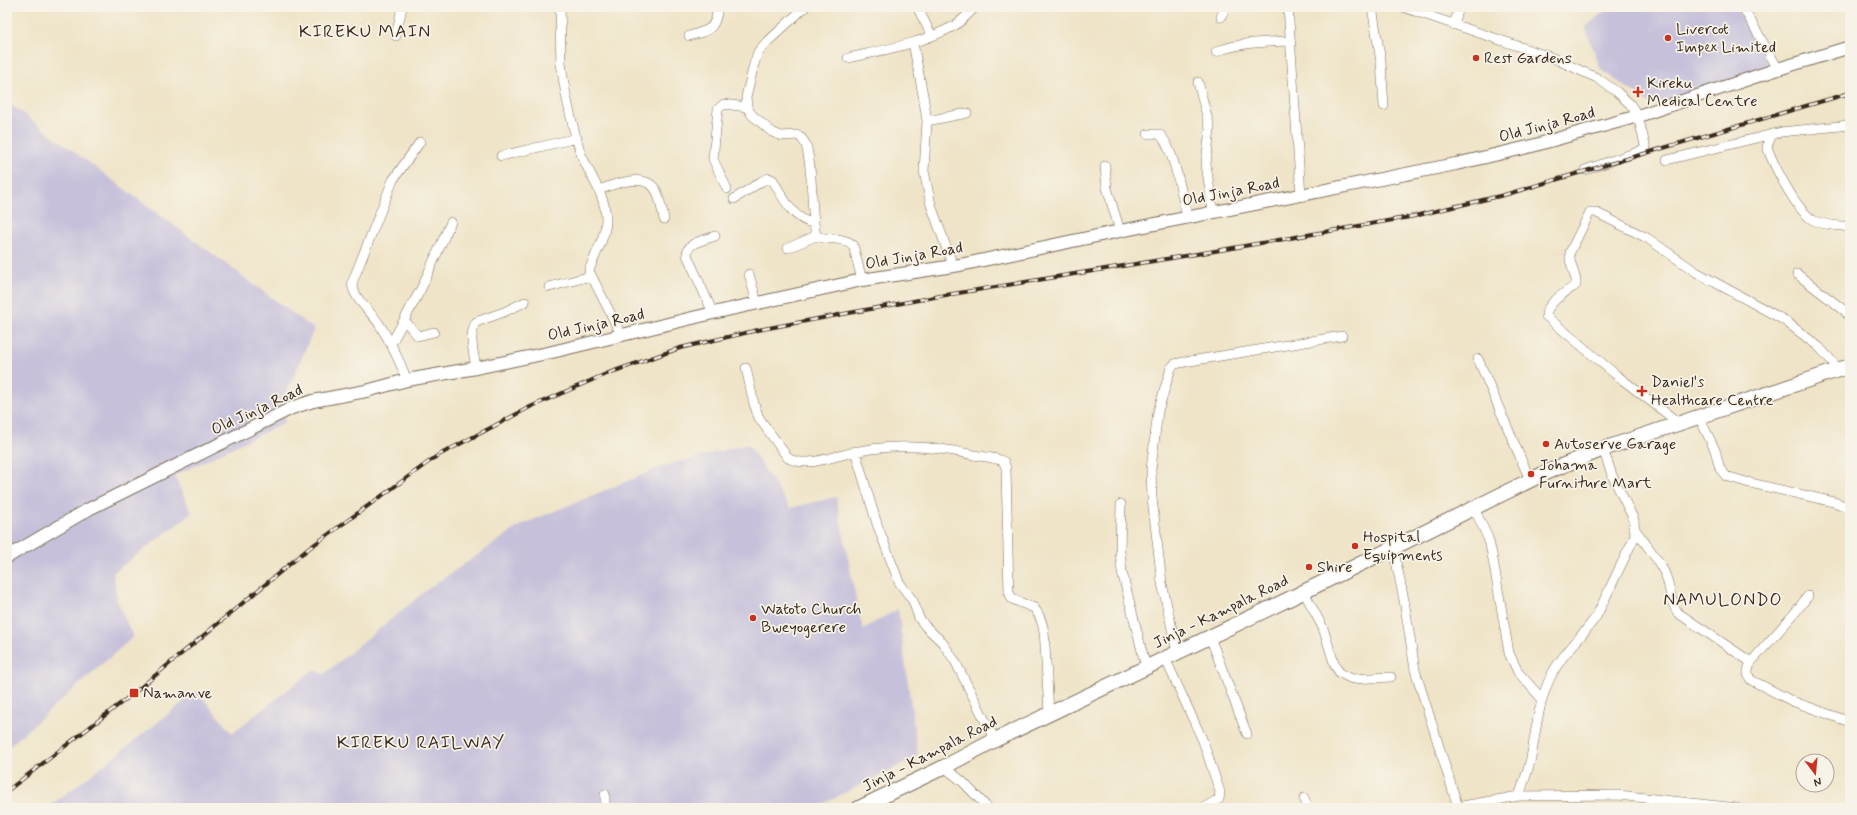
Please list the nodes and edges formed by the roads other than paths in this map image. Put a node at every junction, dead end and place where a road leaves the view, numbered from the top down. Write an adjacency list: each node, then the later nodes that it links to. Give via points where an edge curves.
1 (402, 7): 15 (street)
2 (563, 7): 33 (street, via 561,62)
3 (718, 7): 16 (street, via 717,20 709,31)
4 (805, 7): 26 (street, via 758,52 746,97)
5 (917, 7): 17 (street)
6 (976, 7): 17 (street, via 957,24)
7 (1225, 7): 13 (street)
8 (1288, 7): 18 (street)
9 (1372, 7): 25 (street, via 1381,62)
10 (1403, 7): 14 (street)
11 (1459, 7): 14 (street)
12 (1743, 7): 23 (street)
13 (1221, 17)
14 (1454, 25): 28 (street, via 1553,58 1582,71 1617,92)
15 (396, 36)
16 (689, 36)
17 (932, 36): 19 (street)
18 (1290, 41): 21 (street, via 1240,45); 43 (street)
19 (913, 43): 22 (street); 29 (street)
20 (1850, 47): 23 (main road, Old Jinja Road)
21 (1216, 52)
22 (848, 58)
23 (1778, 69): 28 (main road, Old Jinja Road)
24 (1198, 82): 45 (street, via 1210,128 1206,164)
25 (1384, 106)
26 (747, 108): 41 (street, via 724,104 718,109 713,159); 49 (street, via 776,135 798,135 804,140 810,171)
27 (967, 113): 29 (street)
28 (1638, 116): 40 (street, via 1646,149); 43 (main road, Old Jinja Road, via 1532,146)
29 (927, 120): 55 (street, via 924,170 931,205)
30 (1850, 125): 32 (street)
31 (1148, 134): 46 (street, via 1159,134 1168,146 1182,190)
32 (1772, 134): 34 (street); 36 (street)
33 (577, 138): 37 (street); 42 (street, via 586,168)
34 (1754, 138): 36 (street); 38 (street)
35 (420, 142): 69 (street, via 393,180 352,283 353,290 381,325)
36 (1766, 147): 50 (street, via 1792,195 1811,219 1820,223)
37 (501, 156)
38 (1667, 160)
39 (1105, 166): 51 (street, via 1107,188)
40 (1585, 170)
41 (727, 189)
42 (599, 190): 47 (street, via 618,183 649,183 656,190); 58 (street, via 606,225 589,271)
43 (1301, 195): 45 (main road, Old Jinja Road)
44 (734, 199): 49 (street, via 769,178 797,215)
45 (1213, 212): 46 (main road, Old Jinja Road)
46 (1187, 217): 51 (main road, Old Jinja Road)
47 (664, 219)
48 (451, 222): 65 (street)
49 (814, 224): 53 (street)
50 (1850, 227)
51 (1120, 231): 55 (main road, Old Jinja Road)
52 (715, 236): 63 (street, via 690,246 687,250)
53 (816, 236): 54 (street); 59 (street, via 846,240 853,245)
54 (788, 248)
55 (953, 266): 59 (main road, Old Jinja Road)
56 (749, 274): 62 (street)
57 (1797, 274): 64 (street, via 1845,311)
58 (591, 276): 60 (street); 67 (street)
59 (862, 280): 62 (main road, Old Jinja Road)
60 (549, 287)
61 (525, 302): 71 (street, via 476,322 472,328)
62 (757, 303): 63 (main road, Old Jinja Road)
63 (713, 313): 67 (main road, Old Jinja Road)
64 (1850, 318)
65 (405, 321): 66 (street, via 418,336); 69 (street)
66 (434, 332)
67 (622, 336): 71 (main road, Old Jinja Road)
68 (1342, 336): 89 (street, via 1184,362 1172,368 1158,411 1151,469 1152,498)
69 (391, 344): 74 (street)
70 (1478, 359): 79 (street)
71 (476, 368): 74 (main road, Old Jinja Road)
72 (746, 368): 78 (street, via 759,418 788,458 798,462 822,460)
73 (1844, 368): 75 (highway, Jinja - Kampala Road); 76 (street, via 1784,320 1696,272 1647,238 1595,212 1590,212 1570,252 1576,285 1549,306 1546,316 1615,374)
74 (407, 380): 85 (main road, Old Jinja Road, via 292,408 89,510)
75 (1699, 416): 76 (highway, Jinja - Kampala Road); 82 (street, via 1715,450 1720,469 1726,476)
76 (1680, 423): 77 (highway, Jinja - Kampala Road)
77 (1603, 449): 79 (highway, Jinja - Kampala Road); 83 (street)
78 (855, 451): 94 (street, via 911,446 952,450 1004,462 1008,501 1009,592 1012,599 1034,608 1046,636); 97 (street, via 877,524 899,582 913,601 919,618 942,642 955,661)
79 (1530, 480): 81 (highway, Jinja - Kampala Road)
80 (1121, 504): 91 (street, via 1122,572)
81 (1474, 508): 84 (highway, Jinja - Kampala Road); 93 (street, via 1488,538 1492,554 1509,654 1518,672)
82 (1850, 508)
83 (1635, 529): 90 (street, via 1662,568 1678,613); 93 (street, via 1632,545 1597,615 1557,666)
84 (1393, 547): 86 (highway, Jinja - Kampala Road); 103 (street, via 1415,670)
85 (7, 557)
86 (1304, 592): 88 (highway, Jinja - Kampala Road); 92 (street, via 1323,628 1340,673 1352,679)
87 (1808, 596): 90 (street)
88 (1210, 637): 89 (highway, Jinja - Kampala Road); 96 (street)
89 (1171, 655): 91 (highway, Jinja - Kampala Road); 107 (street, via 1220,792 1217,801)
90 (1751, 662): 95 (street, via 1748,673 1751,680 1792,701)
91 (1146, 667): 94 (highway, Jinja - Kampala Road)
92 (1391, 677)
93 (1542, 699): 100 (street, via 1530,760)
94 (1049, 714): 97 (highway, Jinja - Kampala Road)
95 (1850, 722)
96 (1247, 734)
97 (995, 740): 98 (highway, Jinja - Kampala Road)
98 (944, 767): 105 (highway, Jinja - Kampala Road); 106 (street)
99 (605, 794): 104 (street)
100 (1519, 796): 102 (street); 109 (street, via 1618,795)
101 (1304, 798): 108 (street)
102 (1483, 805): 103 (street)
103 (1454, 807)
104 (605, 808)
105 (861, 808)
106 (988, 808)
107 (1203, 808)
108 (1308, 808)
109 (1737, 808)

